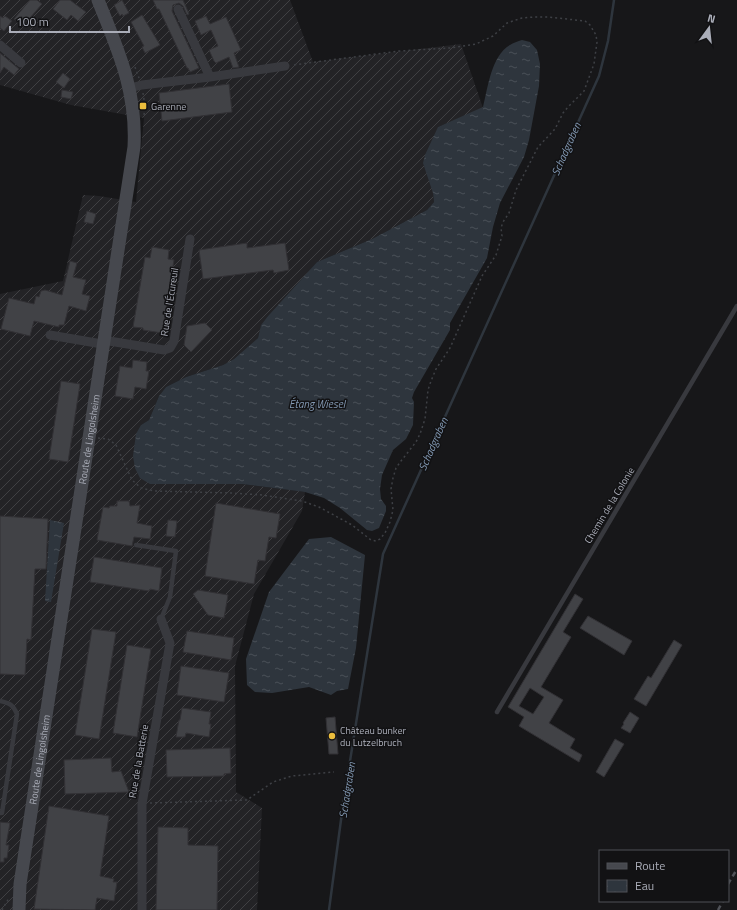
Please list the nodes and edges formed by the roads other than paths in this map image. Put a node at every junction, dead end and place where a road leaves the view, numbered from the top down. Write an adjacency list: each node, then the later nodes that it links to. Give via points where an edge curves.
1 (98, 0): 7 (main road, Route de Lingolsheim)
2 (178, 8): 6 (street)
3 (0, 45): 4 (street)
4 (21, 63)
5 (285, 66): 6 (street)
6 (210, 77): 7 (street)
7 (130, 88): 11 (main road, Route de Lingolsheim, via 134,147)
8 (190, 239): 11 (street, Rue de l'Écureuil, via 174,341 170,348 164,350)
9 (737, 306): 15 (lane, Chemin de la Colonie)
10 (50, 335): 11 (street)
11 (103, 342): 17 (main road, Route de Lingolsheim)
12 (136, 545): 13 (lane, via 176,551 170,597)
13 (161, 619): 20 (street, Rue de la Batterie, via 170,643 142,804)
14 (0, 701): 16 (lane, via 10,702 17,714 2,813)
15 (497, 712)
16 (0, 812)
17 (20, 884): 18 (main road); 19 (main road)
18 (11, 910)
19 (19, 910)
20 (142, 910)

